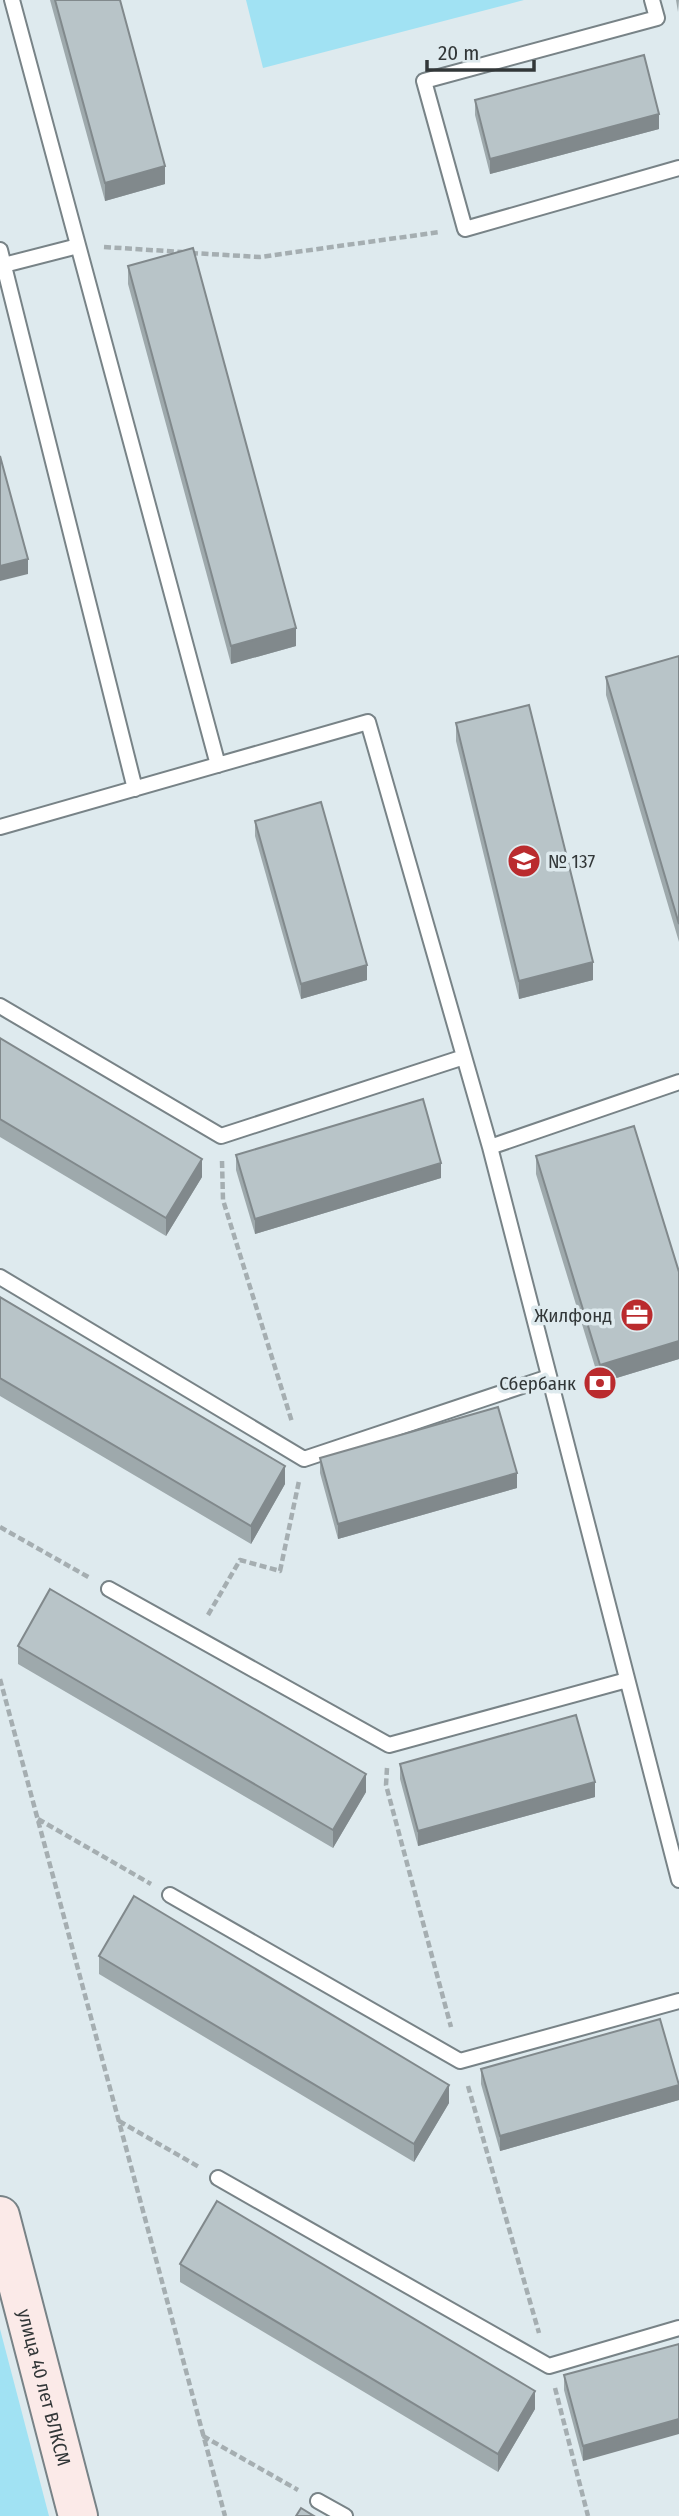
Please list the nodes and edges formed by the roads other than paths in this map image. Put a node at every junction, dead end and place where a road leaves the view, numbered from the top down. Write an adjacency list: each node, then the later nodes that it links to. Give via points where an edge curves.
1 (12, 0): 4 (lane)
2 (652, 0): 3 (lane, via 657,18 425,81 465,229)
3 (679, 168)
4 (78, 246): 6 (lane); 7 (lane)
5 (0, 250): 6 (lane)
6 (2, 265): 8 (lane)
7 (218, 765): 8 (lane); 11 (lane, via 368,722)
8 (135, 789): 9 (lane)
9 (0, 827)
10 (0, 1006): 11 (lane, via 221,1136)
11 (464, 1057): 13 (lane)
12 (679, 1082): 13 (lane)
13 (490, 1147): 15 (lane)
14 (0, 1277): 15 (lane, via 304,1459)
15 (549, 1377): 17 (lane)
16 (109, 1589): 17 (lane, via 389,1745)
17 (627, 1679): 18 (lane)
18 (679, 1880)
19 (170, 1895): 20 (lane, via 460,2061)
20 (679, 2001)
21 (218, 2178): 23 (lane, via 549,2366)
22 (0, 2216): 25 (street, улица 40 лет ВЛКСМ)
23 (679, 2328)
24 (317, 2501): 26 (lane)
25 (78, 2516)
26 (345, 2516)

